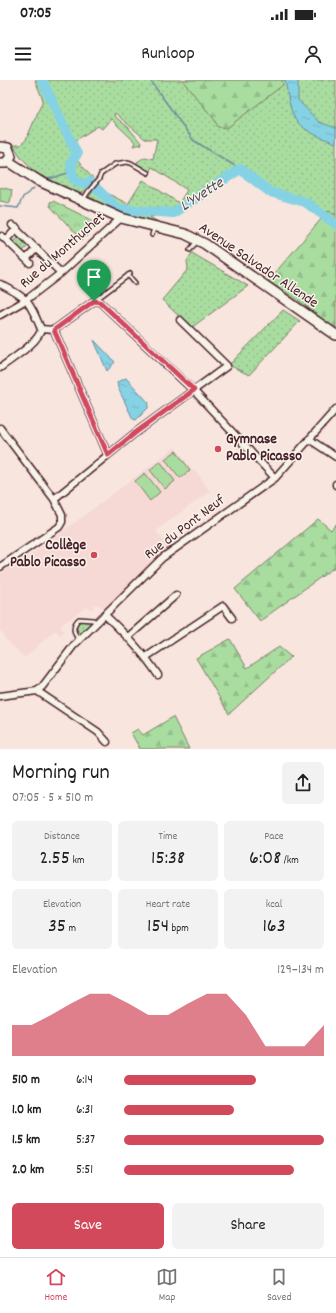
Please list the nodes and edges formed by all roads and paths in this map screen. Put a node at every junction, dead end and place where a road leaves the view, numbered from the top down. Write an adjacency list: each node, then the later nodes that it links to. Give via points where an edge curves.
1 (0, 147): 2 (main road, via 10,151 11,156)
2 (4, 162): 4 (main road, Avenue Salvador Allende)
3 (148, 173): 4 (lane, via 131,163 115,164 101,174)
4 (83, 200): 5 (main road, Avenue Salvador Allende)
5 (121, 218): 6 (main road, Avenue Salvador Allende, via 153,230 185,234); 9 (street, Rue du Monthuchet)
6 (198, 240): 8 (lane); 18 (main road, Avenue Salvador Allende)
7 (37, 248): 7 (street, via 14,227 4,238 28,261); 9 (street)
8 (190, 250)
9 (61, 273): 12 (street, Rue du Monthuchet)
10 (135, 283): 13 (lane, via 129,275)
11 (0, 284): 12 (street)
12 (26, 300): 14 (street, Rue du Monthuchet); 16 (street)
13 (94, 301): 17 (street); 20 (street, via 100,302)
14 (0, 315)
15 (180, 320): 20 (street, via 227,366)
16 (41, 329): 17 (street); 19 (street, via 36,340)
17 (54, 330): 24 (street)
18 (336, 335)
19 (0, 368)
20 (194, 390): 24 (street); 26 (street)
21 (336, 409): 23 (street, Rue du Pont Neuf)
22 (0, 428): 27 (street)
23 (309, 439): 25 (street); 26 (street, Rue du Pont Neuf)
24 (108, 455): 27 (street)
25 (336, 457)
26 (275, 478): 30 (street, Rue du Pont Neuf, via 167,554)
27 (54, 499): 28 (street, via 62,514 59,527 21,550)
28 (0, 567)
29 (176, 595): 33 (street)
30 (105, 615): 32 (street, Rue du Pont Neuf); 33 (street)
31 (232, 618): 35 (street, via 223,606)
32 (97, 623): 34 (street, Rue du Pont Neuf); 34 (lane, via 78,619 73,628)
33 (128, 637): 35 (street)
34 (80, 640): 37 (street, Rue du Pont Neuf)
35 (146, 657): 36 (street)
36 (158, 675)
37 (37, 691): 38 (street); 39 (street, via 98,732)
38 (0, 695)
39 (107, 742)

